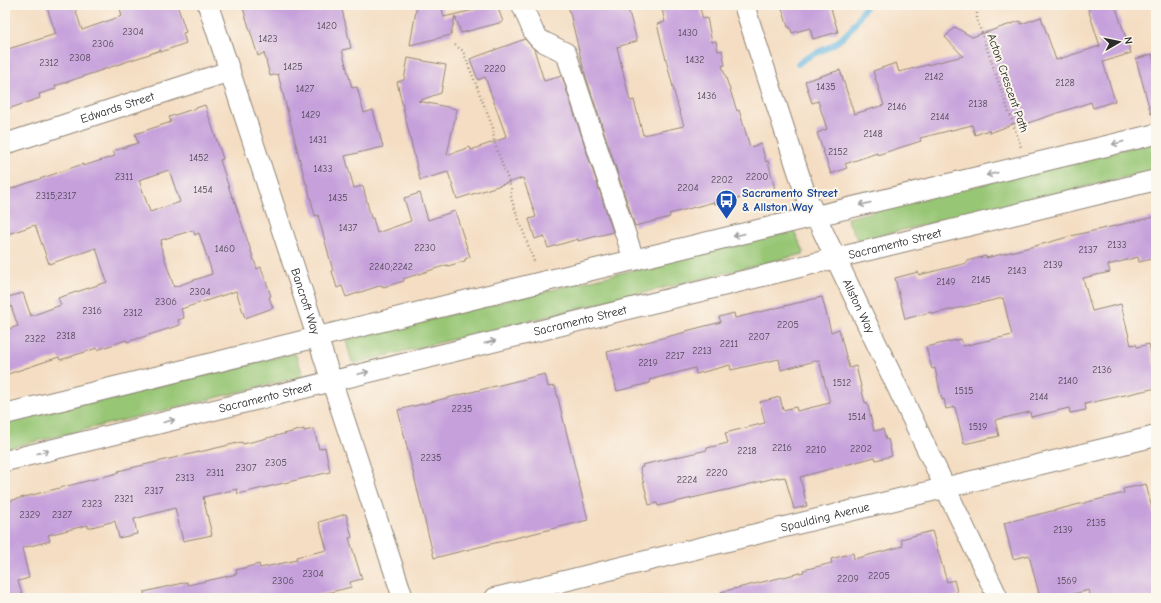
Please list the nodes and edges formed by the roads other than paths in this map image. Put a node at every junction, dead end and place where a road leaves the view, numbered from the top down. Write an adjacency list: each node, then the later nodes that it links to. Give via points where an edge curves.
1 (208, 5): 4 (street, Bancroft Way)
2 (522, 5): 10 (street, via 534,33 540,40 566,53)
3 (744, 5): 8 (street, Allston Way, via 806,196)
4 (230, 71): 6 (street, Edwards Street); 11 (street, Bancroft Way)
5 (1156, 134): 8 (street, one-way to 8)
6 (5, 144)
7 (1156, 180): 9 (street, Sacramento Street)
8 (816, 216): 9 (street, Allston Way); 10 (street, one-way to 10)
9 (836, 258): 12 (street, Sacramento Street, one-way to 9); 16 (street, Allston Way)
10 (634, 260): 11 (street)
11 (317, 338): 12 (street, Bancroft Way); 13 (street)
12 (331, 381): 15 (street, Sacramento Street, one-way to 12); 17 (street, Bancroft Way)
13 (5, 414)
14 (1156, 436): 16 (street, Spaulding Avenue)
15 (5, 461)
16 (945, 487): 18 (street, Spaulding Avenue); 19 (street, Allston Way)
17 (403, 598)
18 (495, 598)
19 (998, 598)

